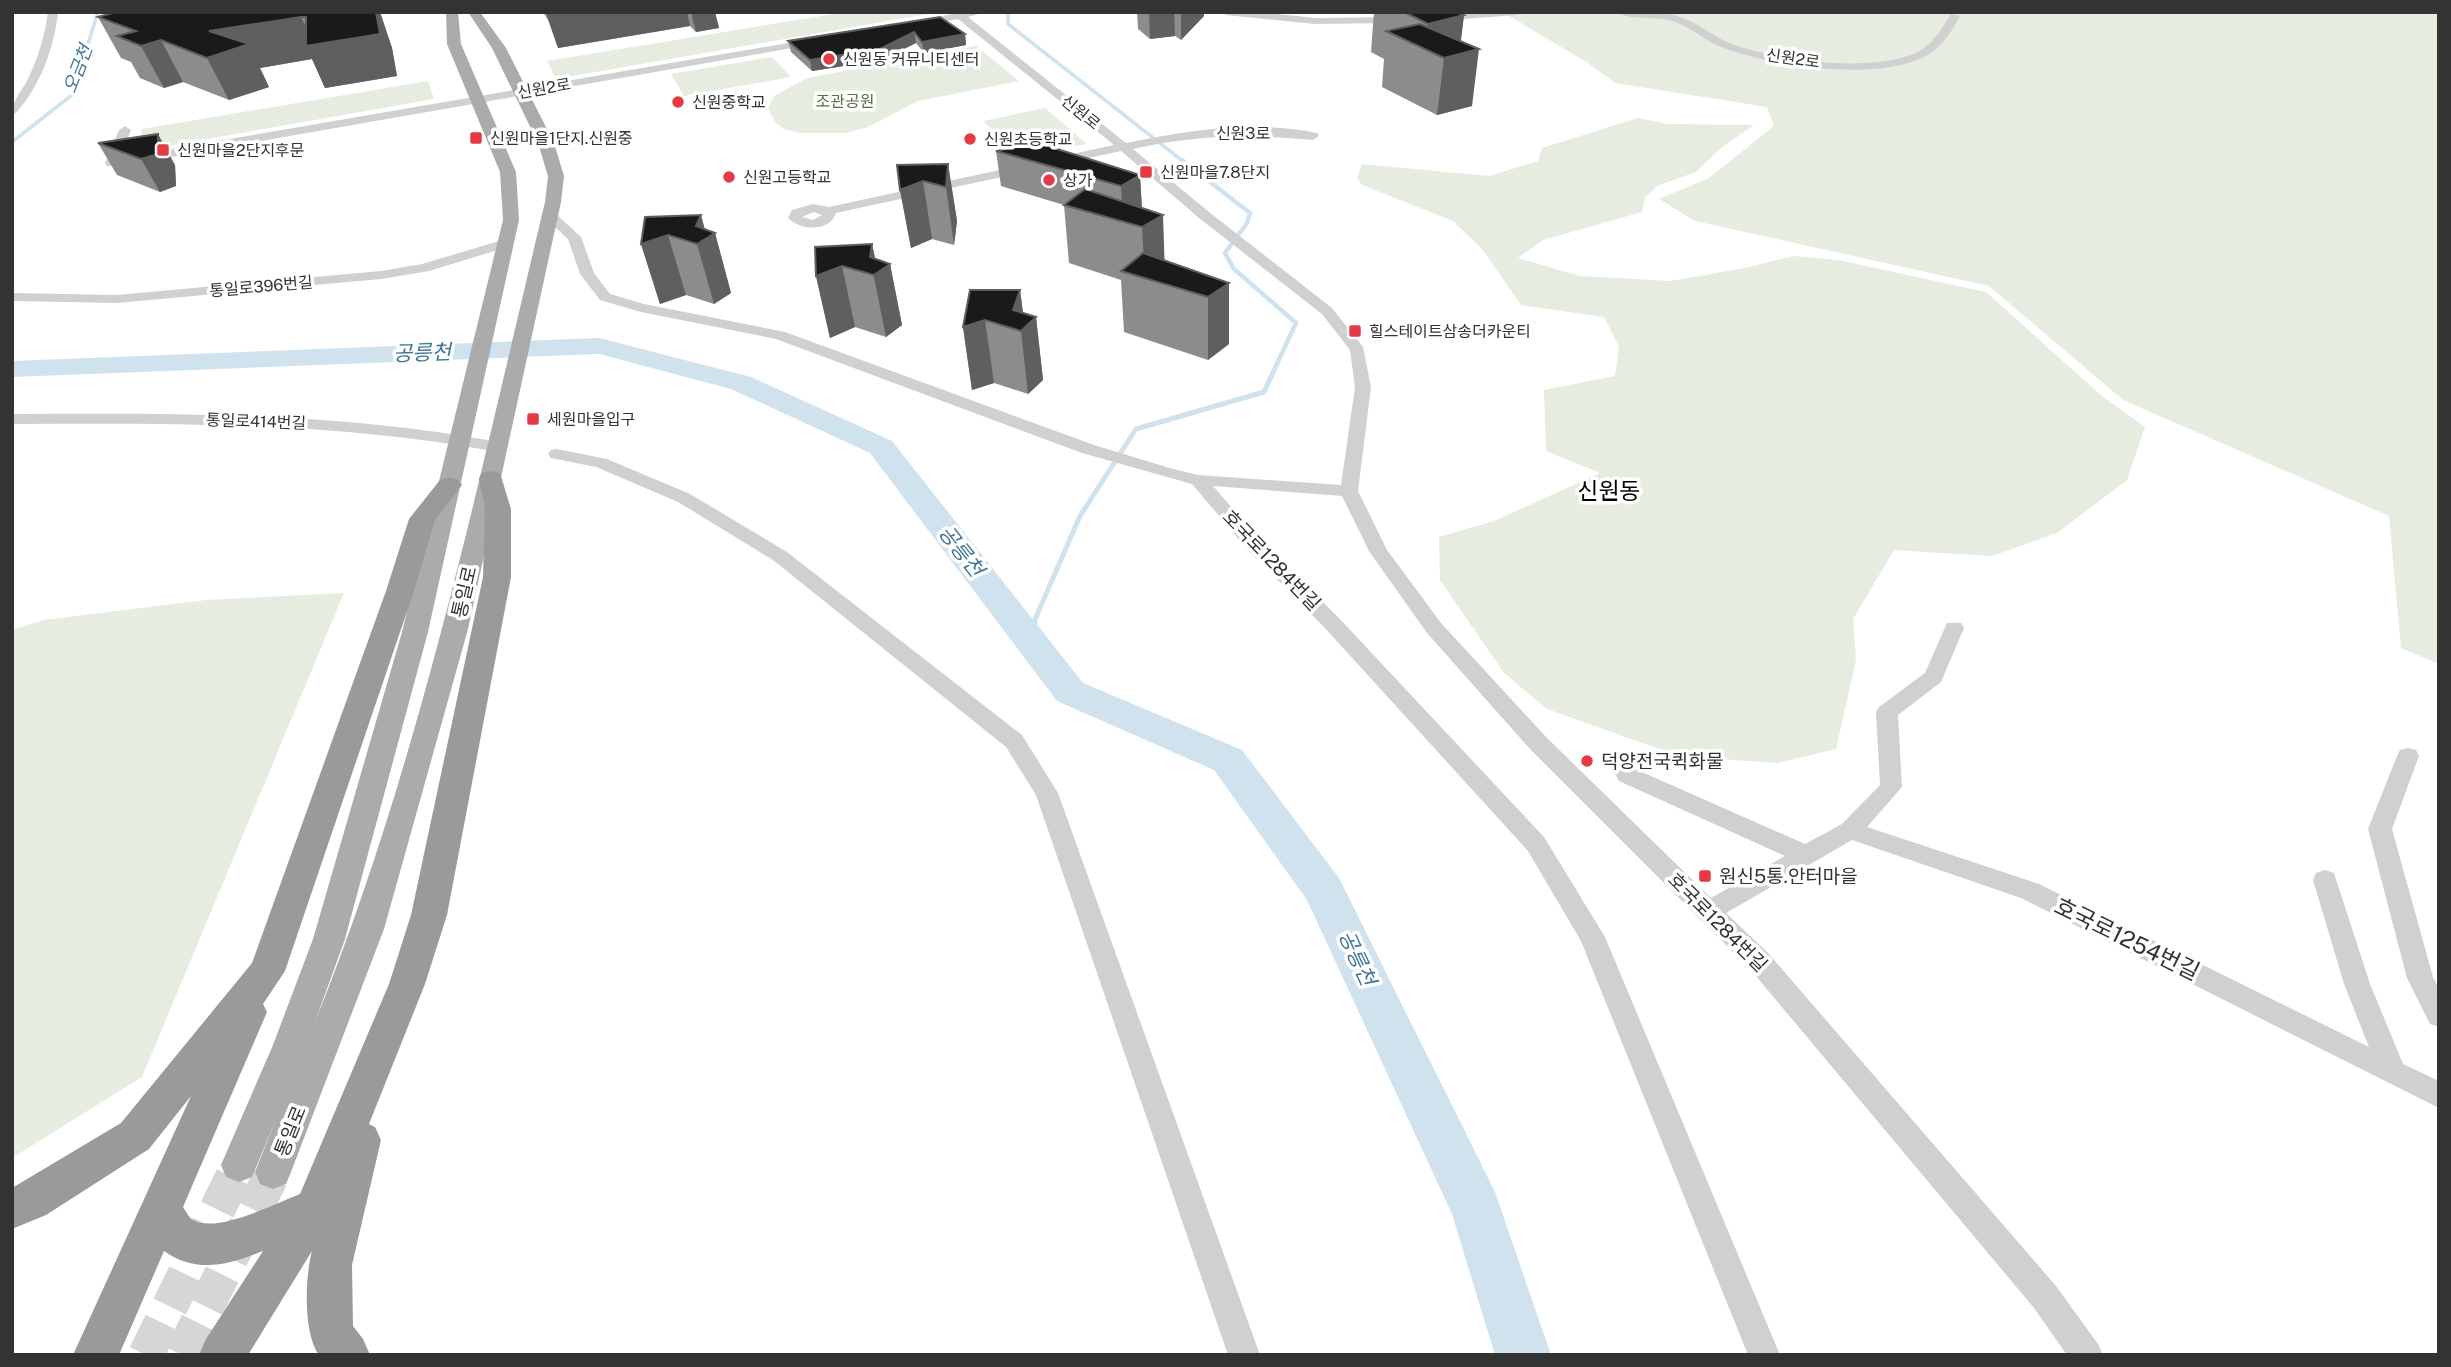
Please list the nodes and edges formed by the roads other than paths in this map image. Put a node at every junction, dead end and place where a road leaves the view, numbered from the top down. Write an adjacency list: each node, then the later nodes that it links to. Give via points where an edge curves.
1 (53, 12): 21 (street, via 52,27 26,94)
2 (452, 12): 16 (main road, 통일로)
3 (474, 12): 17 (main road, 통일로)
4 (492, 12): 17 (main road)
5 (1226, 12): 9 (street)
6 (1517, 12): 13 (street)
7 (1620, 12): 11 (street, 신원2로, via 1675,19 1733,48 1769,56 1874,64 1921,54)
8 (979, 13): 10 (street)
9 (1244, 13): 14 (street, via 1314,21)
10 (956, 14): 15 (street); 24 (street, 신원로)
11 (1955, 16)
12 (438, 18): 16 (main road)
13 (1427, 19)
14 (1413, 20)
15 (903, 25)
16 (455, 29): 20 (main road, 통일로, via 454,44)
17 (487, 33): 19 (main road, 통일로)
18 (835, 38): 19 (street, 신원2로)
19 (521, 92): 20 (street, 신원2로); 26 (main road, 통일로, via 552,158 556,176)
20 (477, 99): 22 (street, 신원2로, via 122,162); 27 (main road, 통일로, via 508,172 511,220)
21 (12, 111)
22 (125, 130)
23 (1313, 136): 24 (street, 신원3로, via 1256,131 1174,136)
24 (1124, 147): 25 (street); 35 (street, 신원로, via 1327,311 1358,350 1363,387)
25 (828, 211)
26 (550, 216): 32 (main road, 통일로); 33 (street, via 574,237 587,274 605,297 780,335 1088,449)
27 (505, 251): 28 (street, 통일로396번길, via 381,275 117,299); 30 (main road, 통일로)
28 (12, 298)
29 (12, 419): 30 (street, 통일로414번길, via 201,419)
30 (461, 429): 32 (street, 통일로414번길); 34 (main road, 통일로)
31 (557, 454): 56 (street, via 601,463 684,498 780,556 1014,741 1047,793)
32 (494, 463): 44 (highway, via 497,577 429,915); 49 (main road, 통일로, via 455,629 368,929)
33 (1198, 480): 35 (street); 57 (street, 호국로1284번길, via 1256,548 1331,622 1535,844 1592,937)
34 (449, 485): 43 (highway, via 422,519); 48 (main road, 통일로, via 415,632 329,939)
35 (1349, 491): 42 (street, 호국로1284번길, via 1378,551 1434,628 1538,743)
36 (1954, 628): 39 (street, via 1934,677 1888,712 1891,788)
37 (2408, 756): 45 (street, via 2380,829 2420,978)
38 (1627, 775): 40 (street)
39 (1850, 830): 40 (street); 46 (street, 호국로1254번길, via 2030,891)
40 (1807, 855): 42 (street)
41 (2325, 880): 46 (street, via 2357,984)
42 (1708, 911): 58 (street, 호국로1284번길, via 1768,972 2046,1297)
43 (267, 971): 51 (highway, via 135,1136); 52 (highway)
44 (407, 984): 50 (highway); 55 (highway, via 350,1178 330,1265 331,1334)
45 (2439, 1016)
46 (2393, 1072): 47 (street, 호국로1254번길)
47 (2439, 1095)
48 (240, 1165)
49 (273, 1172)
50 (315, 1208): 52 (highway, via 214,1246 180,1238); 54 (highway)
51 (12, 1209)
52 (160, 1211): 53 (highway)
53 (96, 1355)
54 (222, 1355)
55 (346, 1355)
56 (1244, 1355)
57 (1764, 1355)
58 (2087, 1355)

